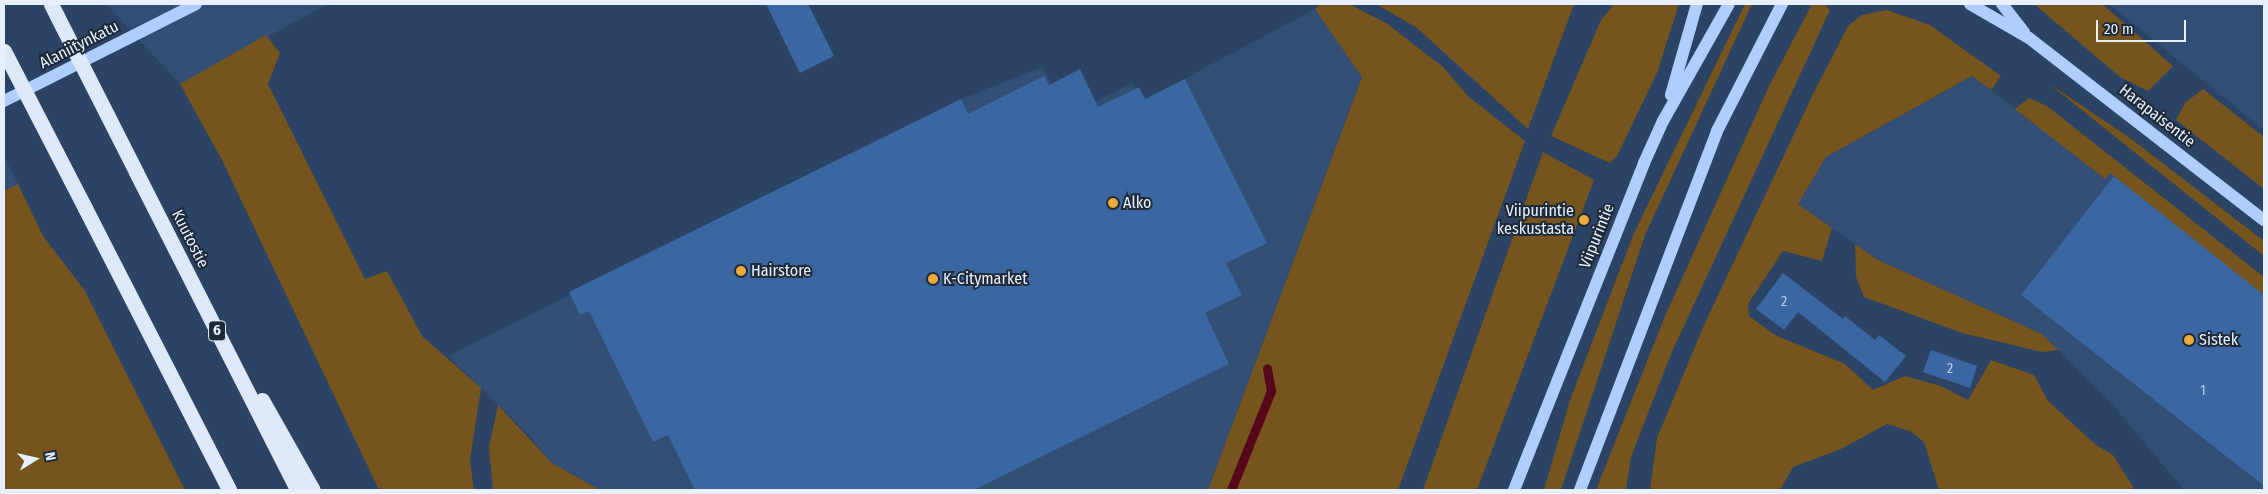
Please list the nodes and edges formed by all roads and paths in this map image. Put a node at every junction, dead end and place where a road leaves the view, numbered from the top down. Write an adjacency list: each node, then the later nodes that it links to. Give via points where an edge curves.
1 (196, 4): 10 (main road, Alaniitynkatu)
2 (1698, 4): 11 (main road)
3 (1729, 4): 11 (main road, Viipurintie)
4 (1782, 4): 20 (main road, via 1717,131)
5 (1970, 4): 8 (main road, Harapaisentie)
6 (2002, 4): 8 (main road, Harapaisentie)
7 (54, 10): 13 (highway, Kuutostie / 6, bridge)
8 (2029, 38): 12 (main road, Harapaisentie)
9 (4, 51): 14 (highway, bridge)
10 (4, 101)
11 (1663, 121): 19 (main road, Viipurintie)
12 (2264, 220)
13 (161, 222): 17 (highway, Kuutostie / 6); 18 (highway)
14 (109, 251): 15 (highway); 16 (highway)
15 (218, 490)
16 (229, 490)
17 (297, 490)
18 (314, 490)
19 (1514, 490)
20 (1580, 490)

